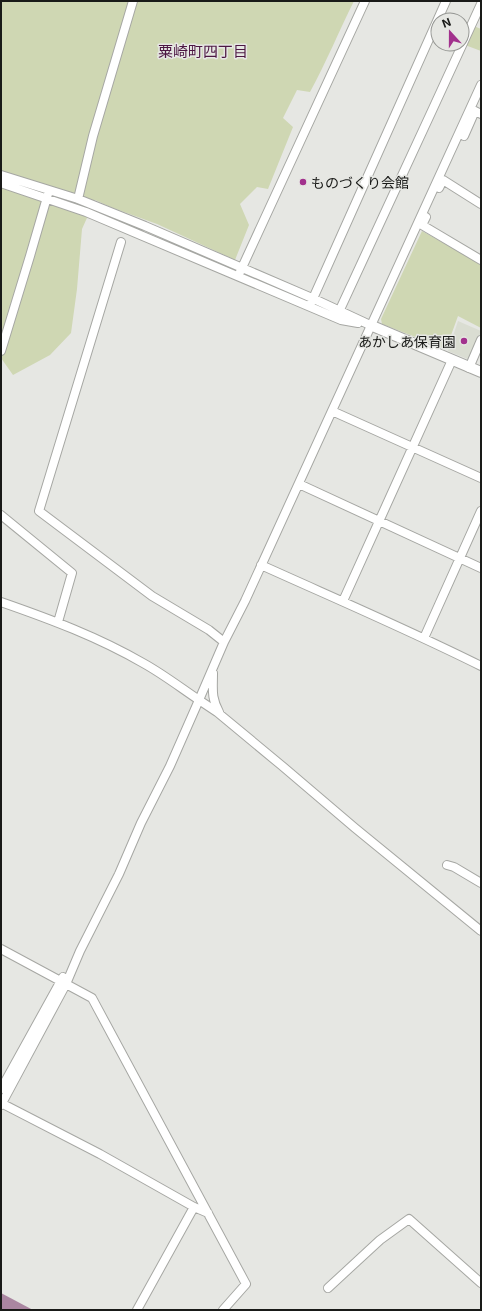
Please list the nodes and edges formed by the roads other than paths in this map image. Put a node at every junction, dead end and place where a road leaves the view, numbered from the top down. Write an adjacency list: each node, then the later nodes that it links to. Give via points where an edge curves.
1 (133, 1): 11 (street, via 93,136)
2 (365, 1): 15 (street)
3 (446, 1): 16 (street)
4 (481, 4): 18 (street)
5 (481, 85): 19 (street)
6 (481, 114): 8 (street, via 475,111)
7 (1, 175): 10 (street)
8 (443, 180): 12 (street); 14 (street, via 422,224)
9 (1, 183): 10 (street)
10 (48, 194): 11 (street); 15 (street, via 86,212); 21 (street)
11 (78, 199): 15 (street, via 145,226)
12 (481, 204)
13 (121, 242): 39 (street, via 39,511 152,596 209,630)
14 (481, 260)
15 (240, 272): 16 (street); 17 (street)
16 (312, 298): 17 (street); 18 (street)
17 (309, 306): 18 (street)
18 (338, 315): 19 (street)
19 (370, 325): 22 (main road); 25 (street)
20 (481, 340): 23 (street)
21 (1, 351)
22 (452, 360): 23 (main road); 26 (street)
23 (469, 368): 24 (main road)
24 (481, 372)
25 (332, 411): 26 (street); 28 (street)
26 (412, 448): 27 (street); 31 (street)
27 (481, 478)
28 (299, 484): 31 (street); 33 (street)
29 (481, 511): 32 (street)
30 (1, 515): 37 (street, via 72,573)
31 (380, 522): 32 (street); 35 (street)
32 (460, 558): 34 (street); 38 (street)
33 (261, 565): 35 (street); 39 (street)
34 (481, 568)
35 (343, 601): 38 (street)
36 (1, 602): 37 (street)
37 (58, 622): 42 (street, via 144,663)
38 (424, 638): 40 (street)
39 (224, 642): 41 (street)
40 (481, 666)
41 (214, 669): 42 (street); 43 (street, via 212,695)
42 (199, 700): 43 (street); 48 (street, via 170,766 140,823 119,874)
43 (220, 715): 46 (street)
44 (447, 865): 45 (street)
45 (481, 883)
46 (481, 931)
47 (1, 949): 48 (street)
48 (63, 983): 49 (street); 50 (street); 52 (street, via 92,998)
49 (1, 1089)
50 (1, 1104): 51 (street, via 100,1154)
51 (194, 1207): 52 (street); 55 (street)
52 (208, 1212): 56 (street, via 246,1284)
53 (481, 1283): 54 (street, via 409,1219 380,1240)
54 (328, 1288)
55 (137, 1310)
56 (223, 1310)

